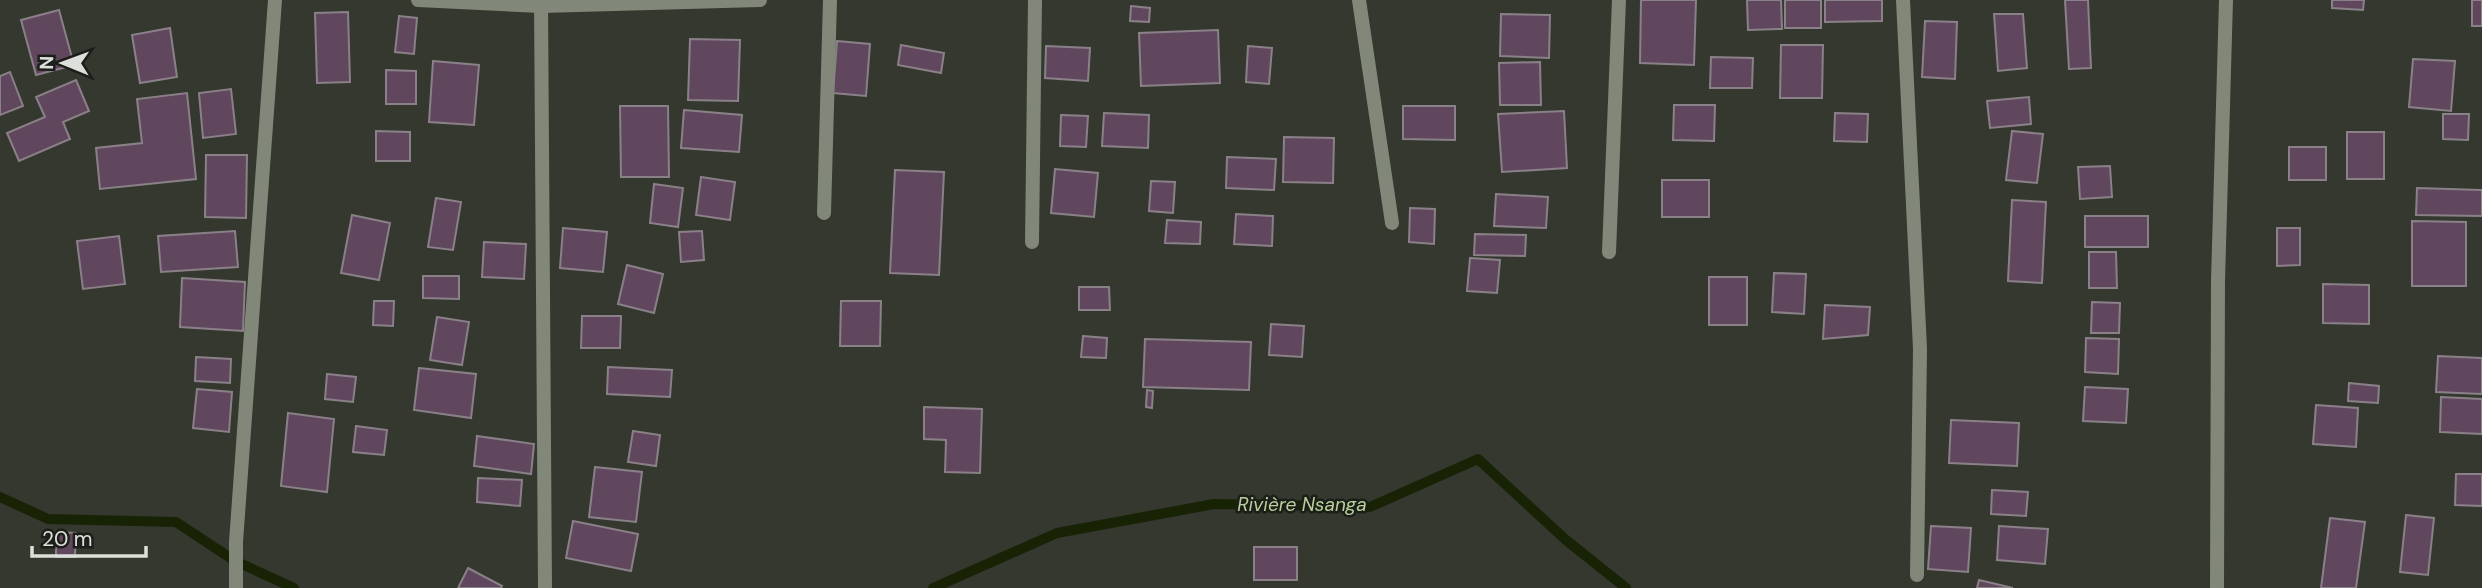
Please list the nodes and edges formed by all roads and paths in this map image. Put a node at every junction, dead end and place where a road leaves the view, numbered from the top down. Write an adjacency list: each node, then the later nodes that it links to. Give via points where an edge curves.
1 (275, 0): 16 (street)
2 (418, 0): 10 (street)
3 (760, 0): 10 (street)
4 (830, 0): 11 (street)
5 (1035, 0): 13 (street)
6 (1359, 0): 12 (street)
7 (1619, 0): 14 (street)
8 (1903, 0): 15 (street, via 1920,349)
9 (2226, 0): 18 (street, via 2218,281)
10 (541, 3): 17 (street)
11 (824, 213)
12 (1392, 223)
13 (1032, 242)
14 (1609, 252)
15 (1917, 575)
16 (236, 583)
17 (545, 588)
18 (2217, 588)

